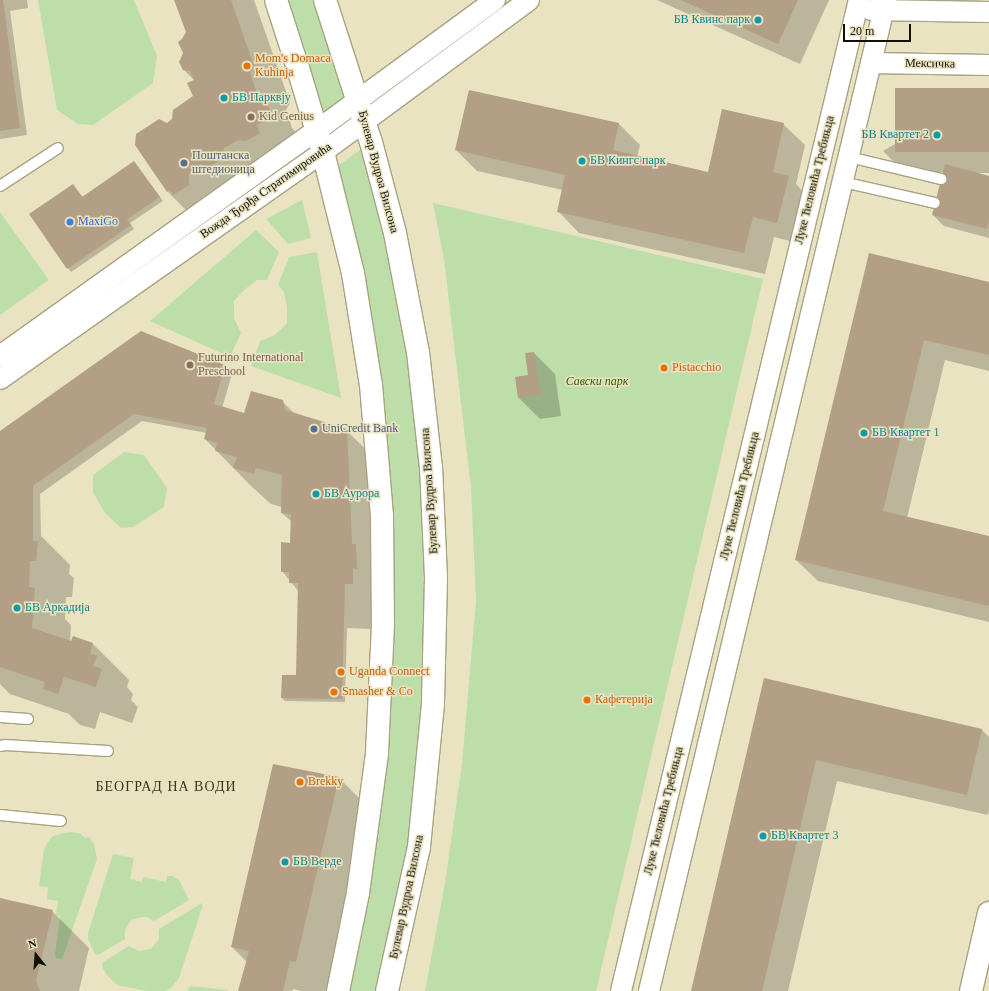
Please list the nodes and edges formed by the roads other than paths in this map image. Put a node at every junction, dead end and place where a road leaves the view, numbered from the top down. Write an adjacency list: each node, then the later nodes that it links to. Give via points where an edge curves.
1 (276, 0): 12 (main road)
2 (325, 0): 10 (main road, Булевар Вудроа Вилсона)
3 (495, 0): 10 (street, Вожда Ђорђа Стратимировића)
4 (530, 0): 11 (street, Вожда Ђорђа Стратимировића)
5 (857, 5): 6 (street); 31 (street, Луке Ћеловића Требињца)
6 (885, 5): 7 (street); 8 (street)
7 (989, 12)
8 (871, 63): 9 (street, Мексичка); 15 (street)
9 (989, 65)
10 (358, 100): 11 (main road, Булевар Вудроа Вилсона); 12 (street, Вожда Ђорђа Стратимировића)
11 (365, 121): 14 (street, Вожда Ђорђа Стратимировића); 30 (main road, Булевар Вудроа Вилсона, via 395,233 418,352 430,467 436,579 432,704 419,847)
12 (316, 131): 14 (main road); 20 (street, Вожда Ђорђа Стратимировића)
13 (58, 148): 18 (lane)
14 (322, 152): 21 (street, Вожда Ђорђа Стратимировића); 29 (main road, via 345,237 359,306 371,384 382,516 383,625 377,754 358,893)
15 (849, 157): 16 (lane); 17 (street)
16 (941, 179)
17 (843, 182): 19 (lane); 32 (street)
18 (0, 186)
19 (935, 203)
20 (0, 356)
21 (0, 379)
22 (0, 717): 23 (lane)
23 (28, 719)
24 (0, 746): 25 (lane)
25 (108, 751)
26 (0, 815): 27 (lane)
27 (62, 821)
28 (989, 914): 33 (main road)
29 (338, 991)
30 (387, 991)
31 (621, 991)
32 (649, 991)
33 (971, 991)

